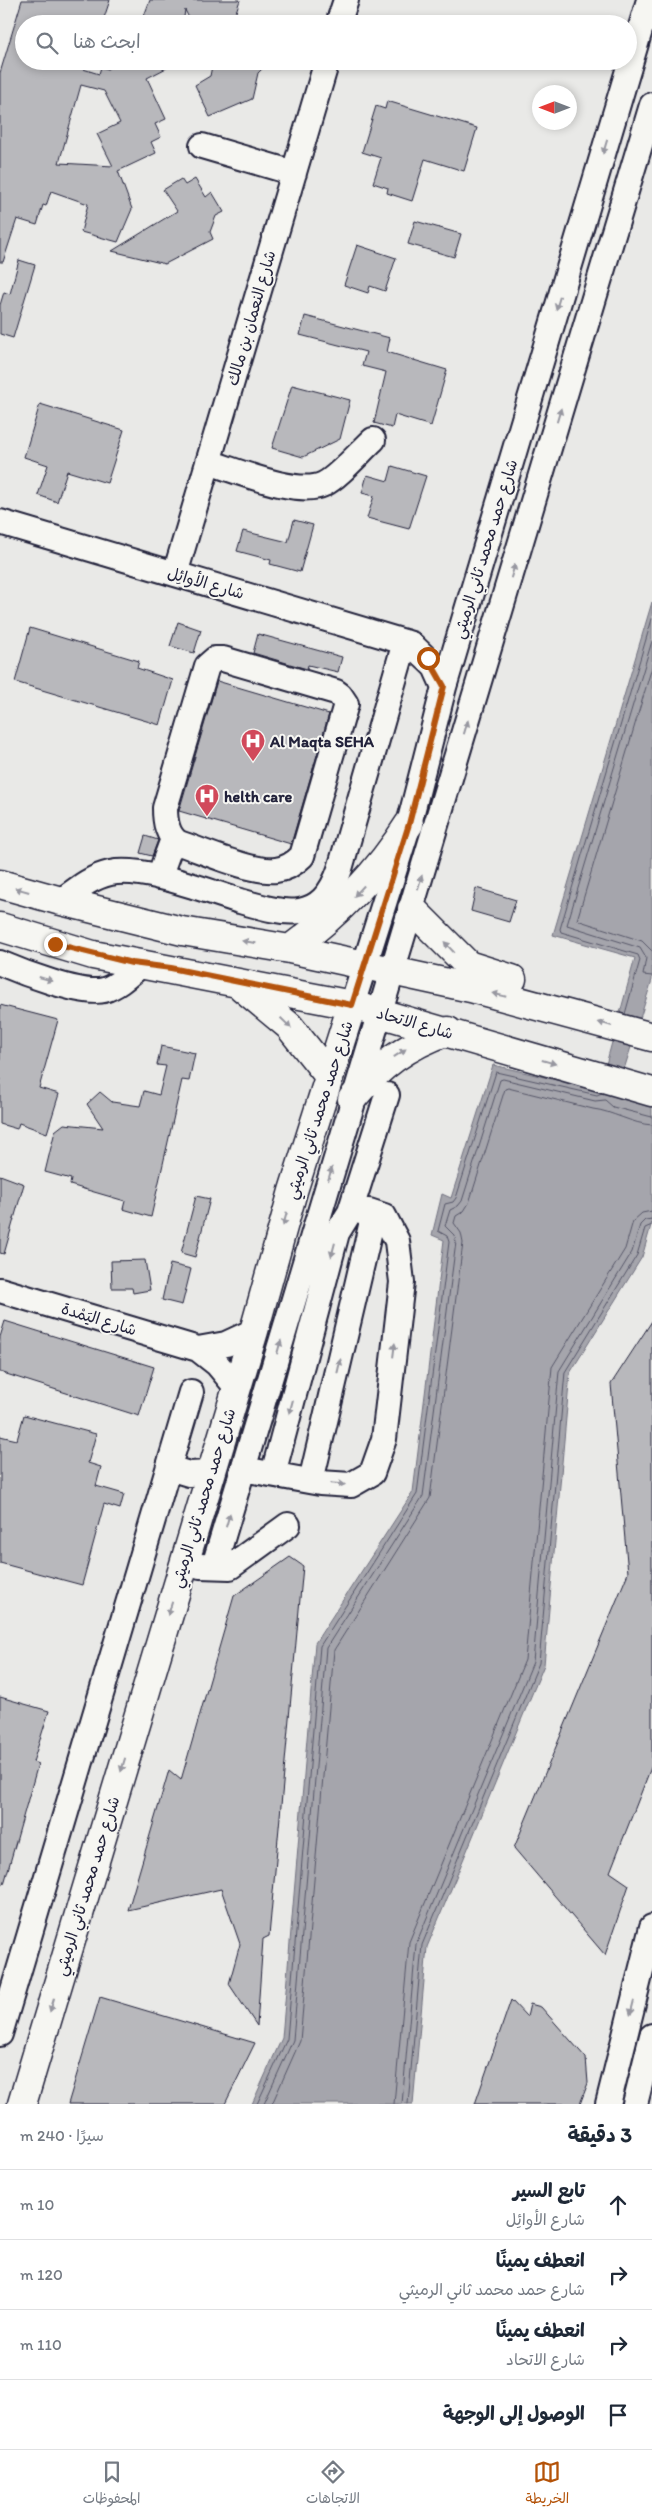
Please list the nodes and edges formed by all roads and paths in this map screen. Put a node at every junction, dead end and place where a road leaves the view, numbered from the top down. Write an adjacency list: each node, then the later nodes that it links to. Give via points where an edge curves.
1 (346, 0): 3 (street)
2 (649, 0): 4 (street, شارع حمد محمد ثاني الرميثي)
3 (341, 15)
4 (637, 41)
5 (324, 70): 10 (street, شارع النعمان بن مالك)
6 (628, 70): 7 (street, شارع حمد محمد ثاني الرميثي)
7 (617, 109): 8 (street); 15 (street, شارع حمد محمد ثاني الرميثي, one-way to 15)
8 (650, 111): 25 (street, شارع حمد محمد ثاني الرميثي, one-way to 8)
9 (202, 146): 10 (street)
10 (294, 173): 12 (street, شارع النعمان بن مالك)
11 (373, 440): 12 (street, via 324,484 312,487 294,487)
12 (208, 462): 14 (street, شارع النعمان بن مالك)
13 (0, 522): 14 (street, شارع الأوائِل)
14 (175, 574): 16 (street, شارع الأوائِل)
15 (461, 627): 16 (street, شارع الأوائِل, via 432,641); 17 (street, شارع حمد محمد ثاني الرميثي)
16 (408, 643): 17 (street, شارع الأوائِل, via 435,666); 24 (street, via 340,869 330,892 310,908 298,912 273,911)
17 (444, 686): 18 (street, شارع حمد محمد ثاني الرميثي)
18 (409, 824): 27 (main road, one-way to 27, via 389,855 359,890); 30 (street, شارع حمد محمد ثاني الرميثي)
19 (173, 840): 20 (street); 20 (street, via 166,826 165,808 210,662 223,659 336,692 344,698 346,710 302,856 274,871); 21 (street)
20 (254, 868): 24 (street)
21 (159, 878): 23 (street, via 130,872 110,873 91,880); 24 (street)
22 (0, 884): 23 (main road, one-way to 22)
23 (61, 901): 27 (main road, one-way to 23, via 182,931)
24 (242, 902)
25 (412, 909): 31 (street, شارع حمد محمد ثاني الرميثي); 34 (main road, one-way to 25, via 532,987 521,981 468,965)
26 (0, 927): 29 (main road, شارع الاتحاد, via 93,955)
27 (290, 949): 30 (main road)
28 (0, 963): 29 (street, one-way to 29, via 34,976 96,991 119,983)
29 (142, 964): 32 (main road, شارع الاتحاد)
30 (365, 966): 31 (main road); 33 (street, شارع حمد محمد ثاني الرميثي)
31 (393, 971): 34 (main road, one-way to 31); 35 (street, شارع حمد محمد ثاني الرميثي)
32 (234, 982): 33 (main road, شارع الاتحاد); 38 (main road, one-way to 38, via 289,1026)
33 (352, 1005): 35 (main road, شارع الاتحاد); 38 (main road, شارع حمد محمد ثاني الرميثي)
34 (546, 1007): 37 (main road, one-way to 34)
35 (380, 1013): 36 (main road, شارع الاتحاد); 41 (street, شارع حمد محمد ثاني الرميثي)
36 (448, 1032): 39 (main road, شارع الاتحاد, one-way to 39); 41 (main road, one-way to 36, via 385,1063 426,1039)
37 (652, 1037)
38 (329, 1076): 45 (main road, شارع حمد محمد ثاني الرميثي, one-way to 45)
39 (652, 1092)
40 (387, 1095): 42 (street)
41 (352, 1099): 50 (street, شارع حمد محمد ثاني الرميثي, one-way to 41)
42 (350, 1212): 43 (street); 52 (street, one-way to 52, via 338,1233)
43 (374, 1213): 53 (street, one-way to 43); 53 (street, one-way to 43, via 351,1485 372,1473 384,1439 402,1282 397,1241 384,1216)
44 (0, 1290): 46 (street, شارع اليَمْدة)
45 (254, 1331): 46 (street, شارع اليَمْدة, via 226,1344); 47 (main road, شارع حمد محمد ثاني الرميثي)
46 (198, 1349): 47 (street, شارع اليَمْدة, via 217,1364)
47 (237, 1388): 51 (main road, شارع حمد محمد ثاني الرميثي)
48 (191, 1392): 49 (street)
49 (169, 1468): 51 (street, via 189,1474); 58 (street)
50 (243, 1469): 52 (street); 56 (street, شارع حمد محمد ثاني الرميثي, one-way to 50)
51 (210, 1473): 55 (main road, شارع حمد محمد ثاني الرميثي)
52 (273, 1474): 53 (street)
53 (311, 1481)
54 (288, 1525): 56 (street, via 230,1567)
55 (183, 1565): 56 (street); 60 (main road, شارع حمد محمد ثاني الرميثي, one-way to 60)
56 (214, 1566)
57 (652, 1927): 61 (street, one-way to 61)
58 (0, 2034)
59 (652, 2036): 62 (street)
60 (22, 2104)
61 (608, 2104)
62 (635, 2104)

